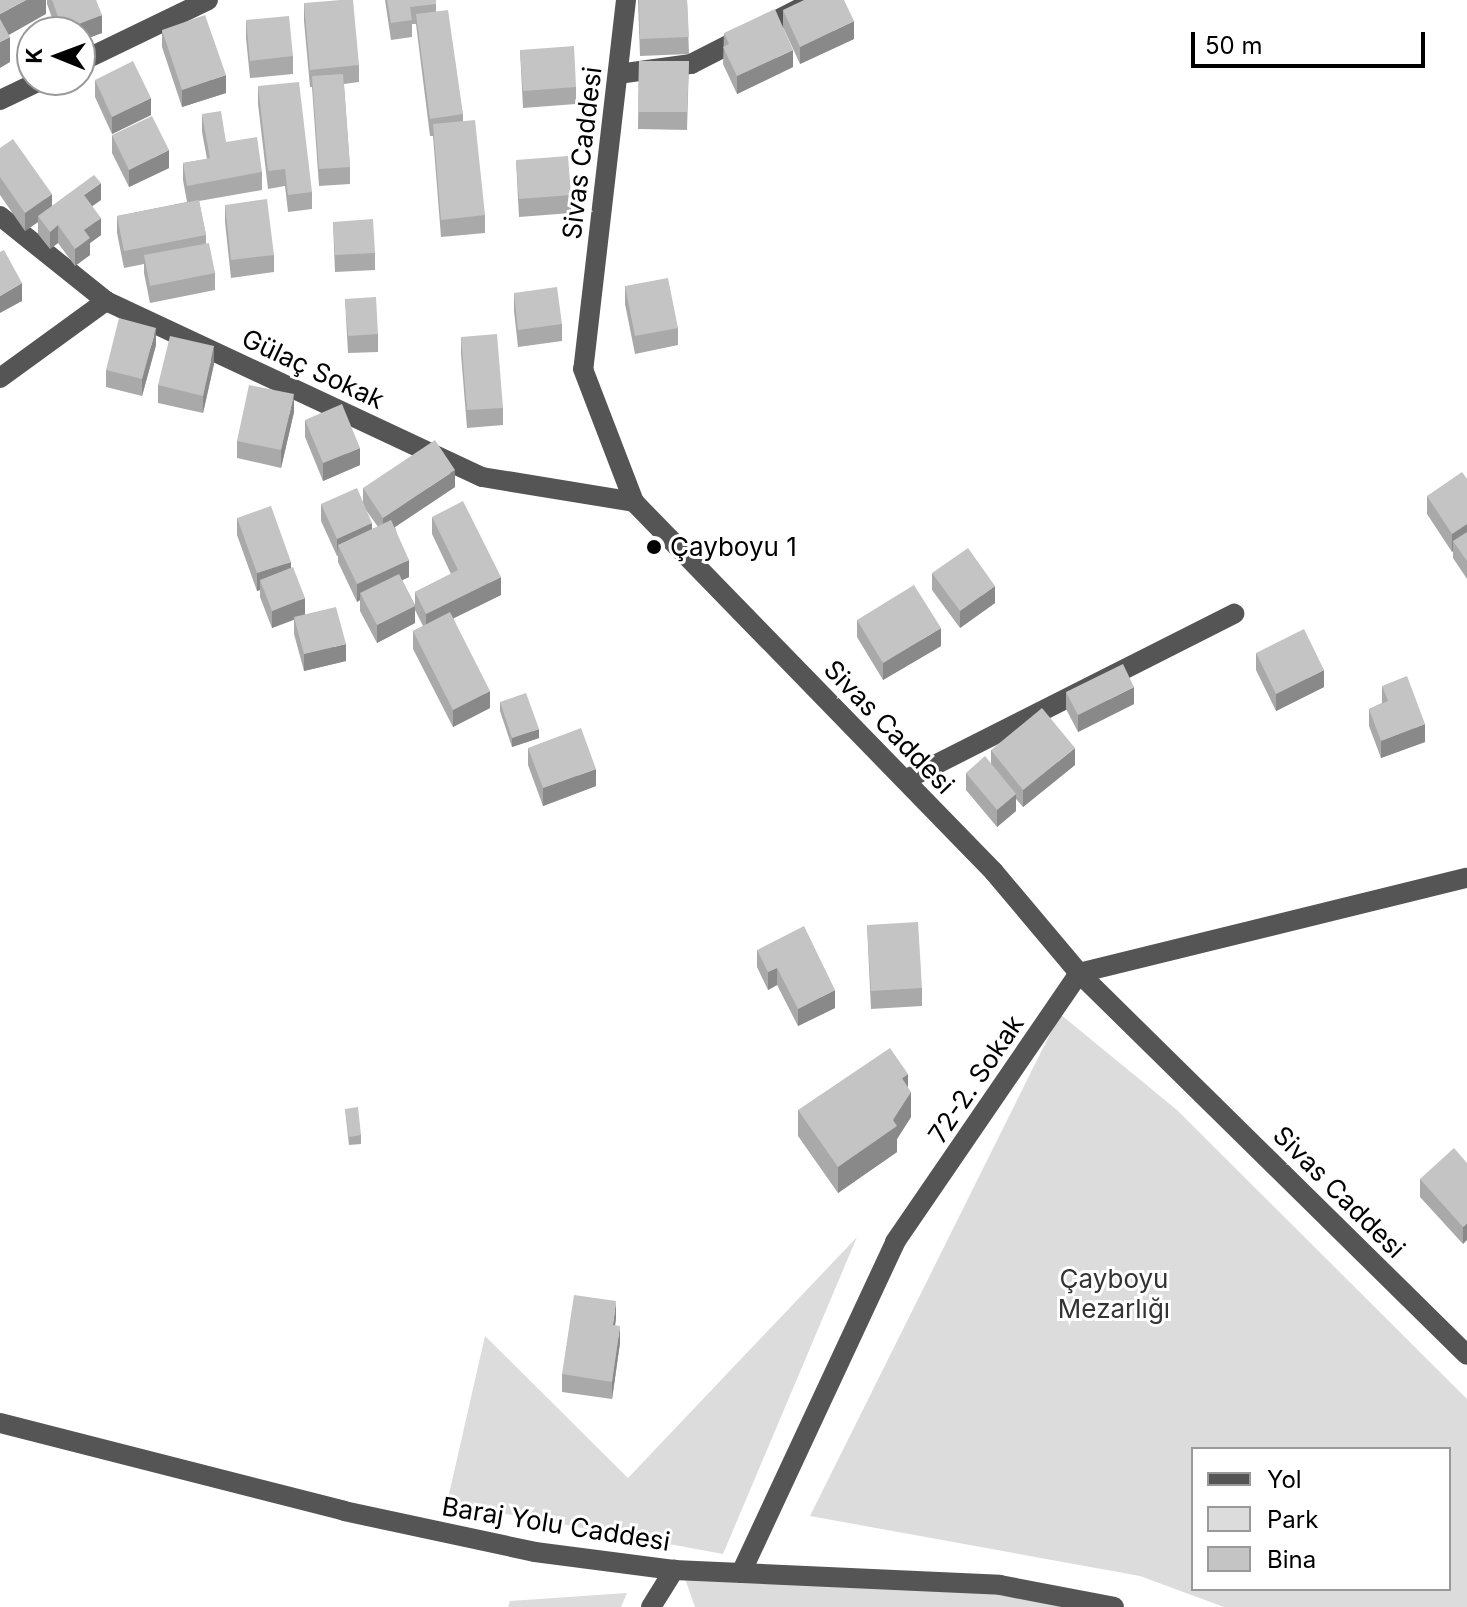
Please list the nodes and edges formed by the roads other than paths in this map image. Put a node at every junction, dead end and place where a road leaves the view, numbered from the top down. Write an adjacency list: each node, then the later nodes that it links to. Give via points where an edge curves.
1 (208, 0): 4 (street)
2 (626, 0): 5 (street, Sivas Caddesi)
3 (816, 0): 5 (street, via 691,64)
4 (96, 54)
5 (618, 74): 9 (street, Sivas Caddesi, via 583,369)
6 (0, 216): 7 (street, Gülaç Sokak)
7 (106, 301): 8 (street); 9 (street, Gülaç Sokak, via 482,477)
8 (0, 378)
9 (634, 502): 11 (street, Sivas Caddesi)
10 (1234, 614): 11 (street)
11 (905, 780): 13 (street, Sivas Caddesi, via 1012,892)
12 (1467, 878): 13 (street)
13 (1079, 973): 14 (street, Sivas Caddesi); 17 (street, 72-2. Sokak, via 895,1242)
14 (1467, 1355)
15 (0, 1423): 16 (street, Baraj Yolu Caddesi, via 358,1514 535,1552)
16 (674, 1570): 17 (street, Baraj Yolu Caddesi); 18 (street)
17 (741, 1573): 19 (street, Baraj Yolu Caddesi, via 986,1583)
18 (651, 1607)
19 (1114, 1607)

